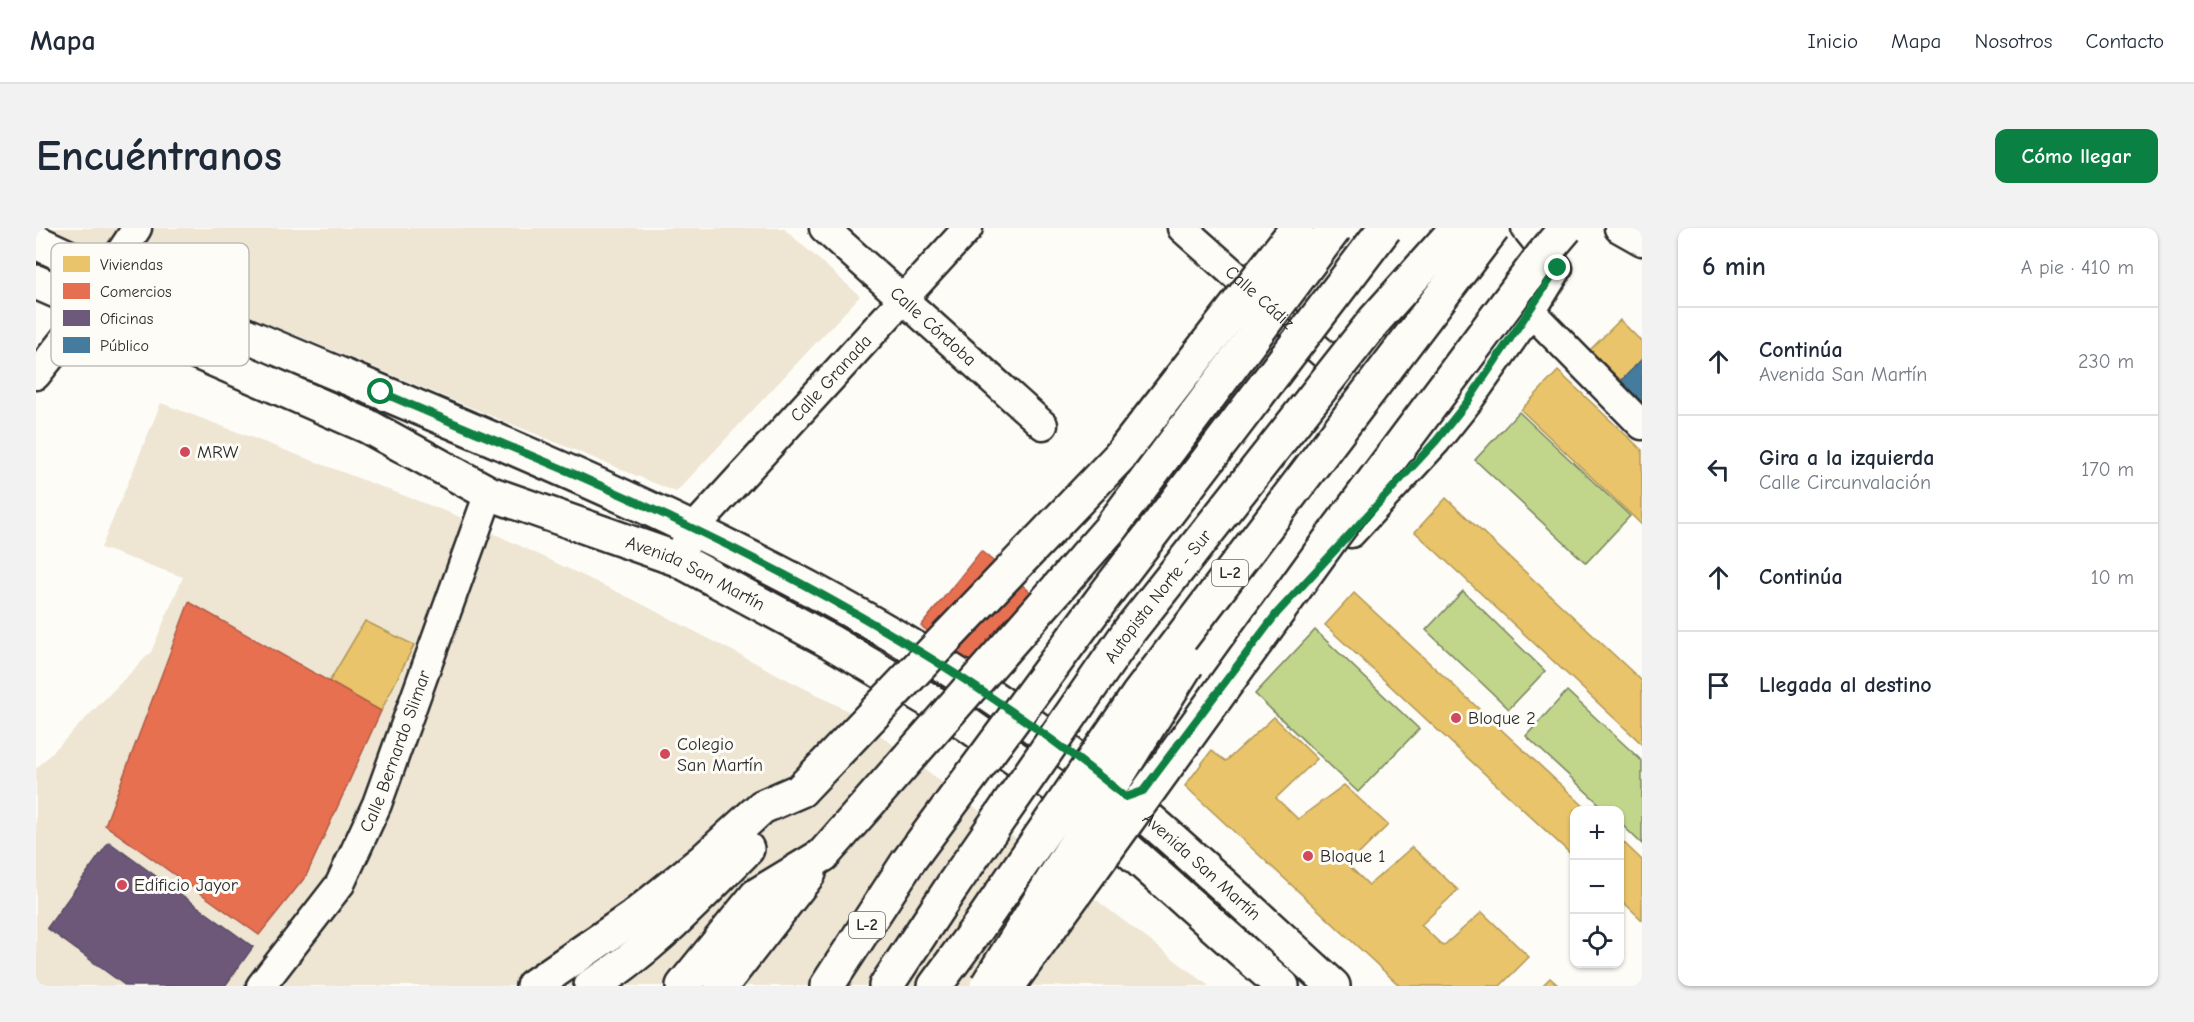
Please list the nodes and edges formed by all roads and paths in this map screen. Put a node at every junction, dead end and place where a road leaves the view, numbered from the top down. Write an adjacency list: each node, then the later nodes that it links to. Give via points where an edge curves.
1 (137, 228): 15 (street)
2 (824, 228): 19 (street, Calle Córdoba)
3 (968, 228): 19 (street, Calle Granada)
4 (1182, 228): 23 (street, Calle Cádiz)
5 (1297, 228): 32 (main road, bridge, via 1120,456)
6 (1335, 228): 34 (main road, bridge, via 1108,530)
7 (1385, 228): 42 (main road, L-2, bridge, via 907,863)
8 (1456, 228): 43 (main road, Autopista Norte - Sur / L-2, bridge, via 1374,321 1130,630)
9 (1493, 228): 28 (main road, L-2, bridge)
10 (1526, 228): 20 (street, via 1558,268)
11 (1566, 228): 36 (main road, L-2, bridge, via 1332,537)
12 (1619, 228): 13 (street)
13 (1642, 241)
14 (36, 243): 16 (main road, Avenida San Martín)
15 (127, 243)
16 (51, 249)
17 (36, 282): 18 (main road, Avenida San Martín)
18 (51, 289)
19 (903, 300): 26 (street, Calle Córdoba); 30 (street, Calle Granada)
20 (1530, 312): 27 (street); 33 (street, via 1436,441 1277,613 1143,791)
21 (249, 335): 30 (main road, Avenida San Martín)
22 (51, 356): 25 (street)
23 (1336, 365)
24 (229, 366): 29 (main road, Avenida San Martín, via 367,426)
25 (36, 375)
26 (1043, 425)
27 (1642, 425)
28 (1325, 448): 36 (main road, L-2, bridge, via 1156,711); 44 (main road, L-2, bridge, via 1138,695)
29 (489, 493): 31 (main road, Avenida San Martín); 37 (street, Calle Bernardo Slimar, via 377,804 340,884)
30 (694, 528): 31 (street, Calle Granada); 33 (main road, Avenida San Martín, via 846,609 973,685)
31 (677, 559): 35 (main road, Avenida San Martín, via 891,677 1016,757 1103,825)
32 (801, 790): 38 (main road, via 762,807 632,918); 39 (main road, via 709,887 617,971)
33 (1126, 797): 45 (main road, Avenida San Martín)
34 (823, 855): 40 (main road, via 757,896); 41 (main road)
35 (1267, 981)
36 (1004, 984)
37 (261, 986)
38 (534, 986)
39 (591, 986)
40 (683, 986)
41 (721, 986)
42 (827, 986)
43 (886, 986)
44 (935, 986)
45 (1333, 986)

